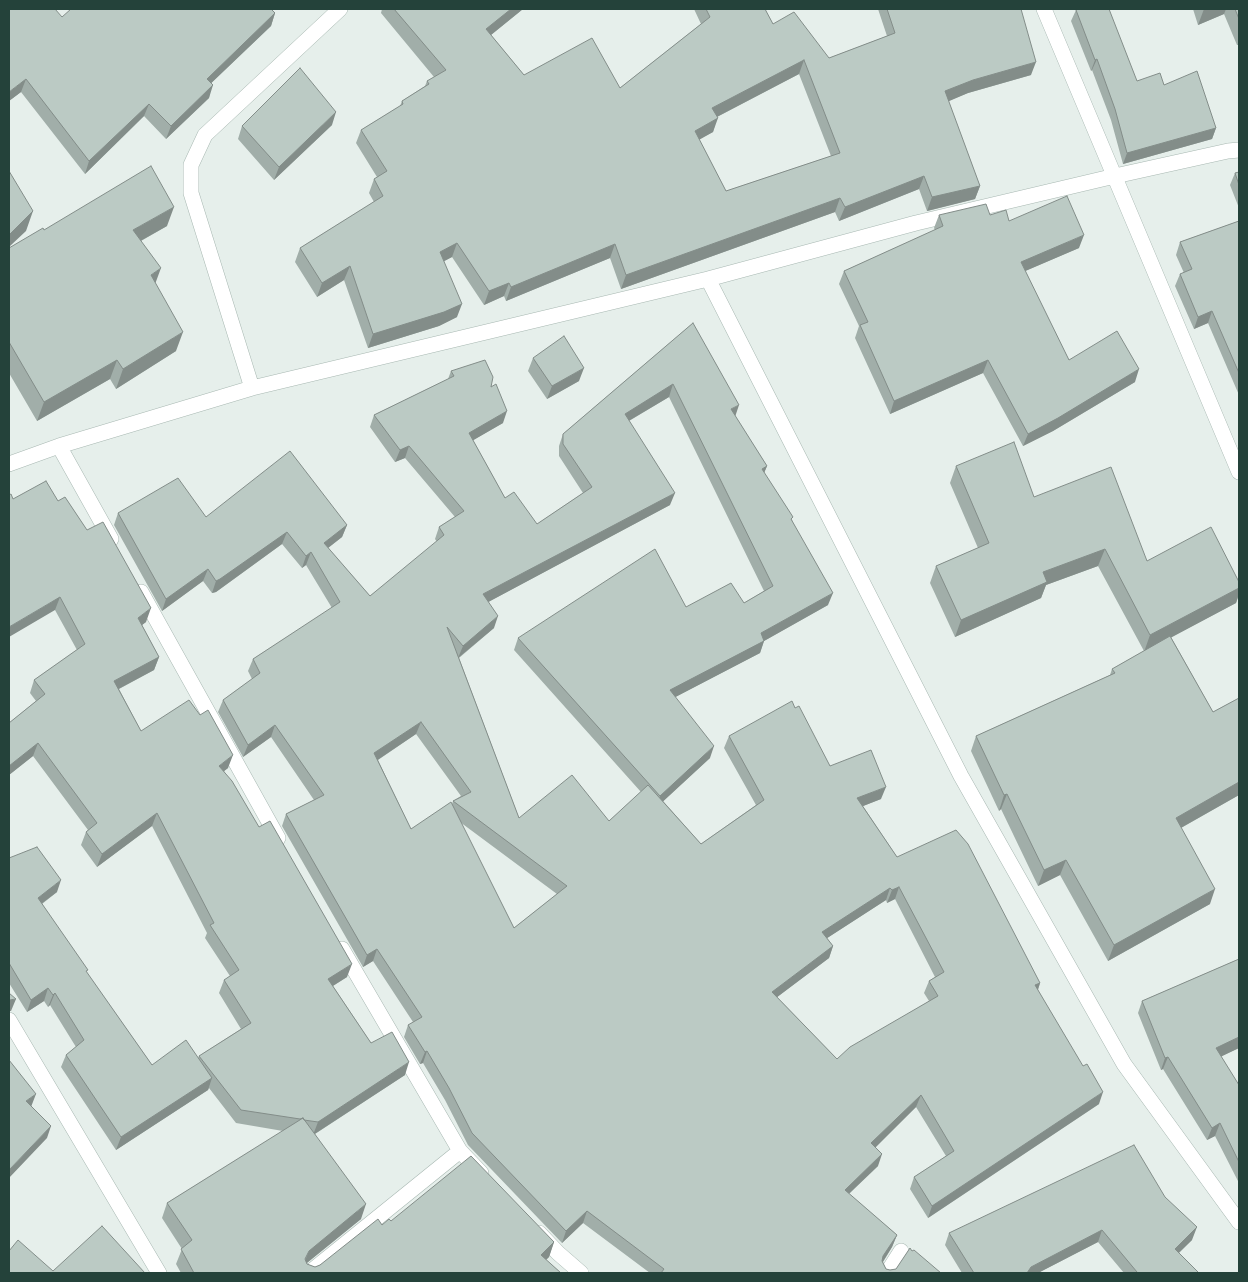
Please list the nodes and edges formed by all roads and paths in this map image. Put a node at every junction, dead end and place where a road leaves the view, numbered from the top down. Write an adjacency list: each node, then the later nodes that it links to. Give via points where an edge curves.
1 (340, 9): 6 (street, via 205,134 191,165 191,193)
2 (1044, 9): 4 (street)
3 (1239, 150): 4 (street)
4 (1115, 176): 5 (street, via 916,223); 9 (street)
5 (708, 279): 6 (street); 17 (street, via 966,785 1124,1064)
6 (252, 388): 7 (street)
7 (59, 446): 8 (street); 10 (street)
8 (9, 464)
9 (1239, 472)
10 (118, 551)
11 (132, 577): 12 (street)
12 (283, 847)
13 (337, 941): 15 (street)
14 (9, 1020): 20 (street)
15 (460, 1151): 16 (street); 21 (street)
16 (493, 1185)
17 (1239, 1222)
18 (532, 1225): 22 (street)
19 (901, 1251): 23 (street)
20 (158, 1273)
21 (309, 1273)
22 (581, 1273)
23 (887, 1273)

